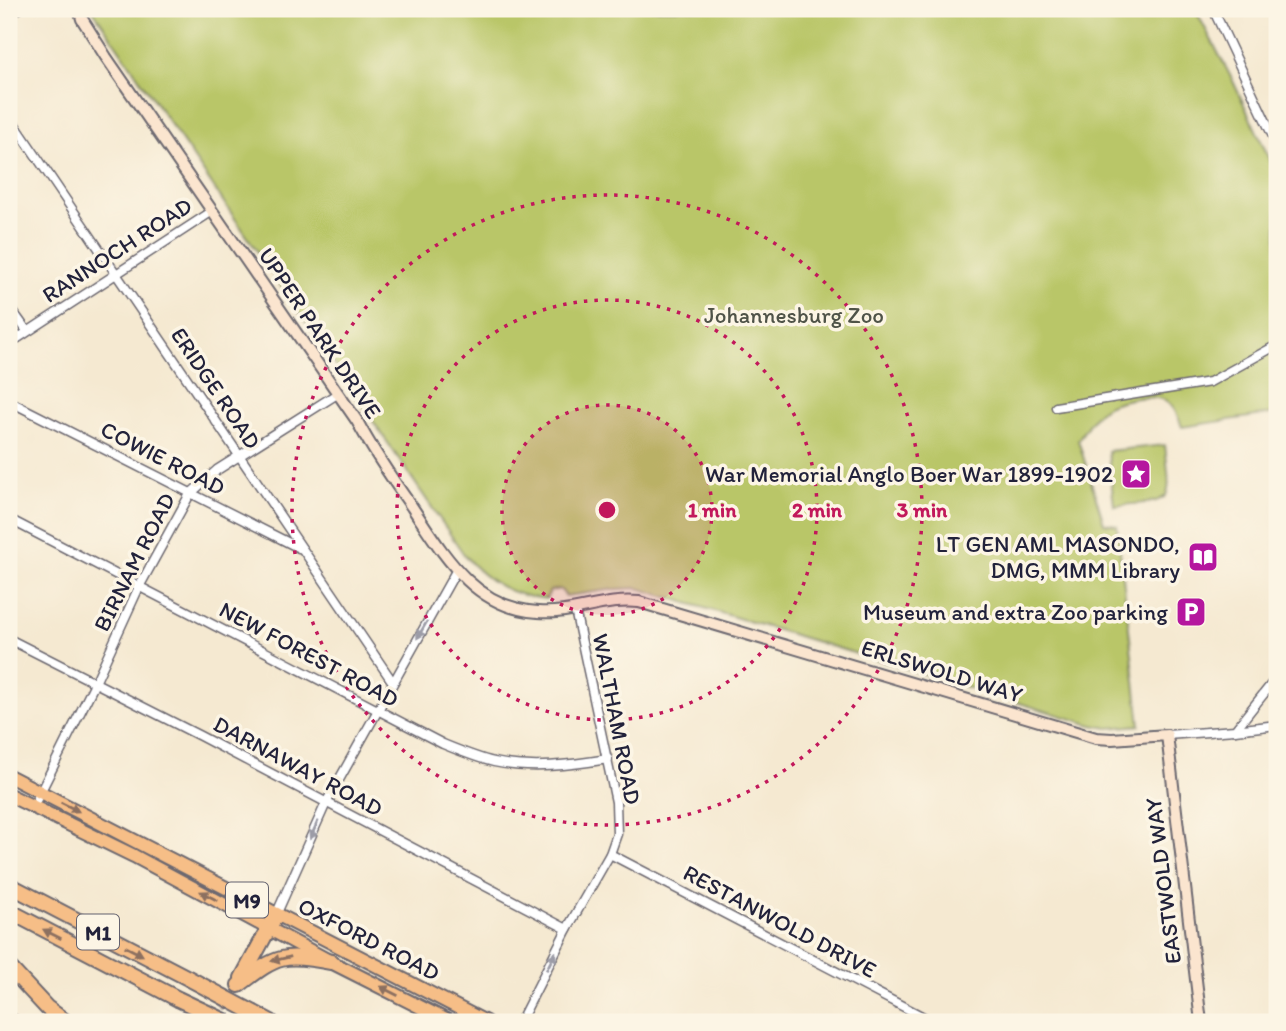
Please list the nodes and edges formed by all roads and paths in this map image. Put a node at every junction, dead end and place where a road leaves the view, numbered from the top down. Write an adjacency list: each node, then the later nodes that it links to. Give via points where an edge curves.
1 (19, 9): 4 (street)
2 (79, 9): 7 (main road, UPPER PARK DRIVE, via 106,57)
3 (1213, 9): 6 (street)
4 (9, 10)
5 (9, 116): 8 (street, ERIDGE ROAD)
6 (1277, 145)
7 (211, 212): 8 (street, RANNOCH ROAD); 13 (main road, UPPER PARK DRIVE)
8 (116, 275): 10 (street, RANNOCH ROAD); 16 (street, ERIDGE ROAD)
9 (9, 306): 10 (street)
10 (27, 331): 11 (street, RANNOCH ROAD)
11 (9, 344)
12 (1277, 345): 15 (street, via 1210,382)
13 (337, 394): 16 (street, BIRNAM ROAD); 20 (main road, UPPER PARK DRIVE)
14 (9, 401): 17 (street, COWIE ROAD)
15 (1056, 407)
16 (239, 456): 17 (street, BIRNAM ROAD); 19 (street, ERIDGE ROAD)
17 (190, 494): 19 (street, COWIE ROAD); 21 (street, BIRNAM ROAD)
18 (9, 519): 21 (street, NEW FOREST ROAD)
19 (299, 548): 25 (street, ERIDGE ROAD)
20 (456, 570): 22 (main road, UPPER PARK DRIVE, via 486,596 508,607 542,613); 25 (street, one-way to 25)
21 (139, 587): 26 (street, BIRNAM ROAD); 27 (street, NEW FOREST ROAD)
22 (575, 610): 30 (main road, ERLSWOLD WAY, via 639,602 1096,738); 31 (street, WALTHAM ROAD)
23 (9, 639): 26 (street, DARNAWAY ROAD)
24 (1277, 677): 29 (street)
25 (392, 681): 27 (street)
26 (95, 683): 33 (street, BIRNAM ROAD); 35 (street, DARNAWAY ROAD)
27 (376, 711): 31 (street, NEW FOREST ROAD, via 443,744 495,762 559,766); 35 (street)
28 (1277, 725): 29 (street, ERLSWOLD WAY)
29 (1235, 730): 30 (street, ERLSWOLD WAY)
30 (1167, 735): 53 (main road, EASTWOLD WAY)
31 (608, 759): 37 (street, WALTHAM ROAD, via 618,814)
32 (9, 776): 33 (main road, OXFORD ROAD / M9)
33 (40, 791): 36 (street, BIRNAM ROAD); 40 (main road, OXFORD ROAD / M9, one-way to 40)
34 (9, 795): 36 (main road, OXFORD ROAD / M9)
35 (326, 803): 40 (street, one-way to 40); 41 (street, DARNAWAY ROAD)
36 (33, 807): 40 (main road, OXFORD ROAD / M9, one-way to 36)
37 (610, 854): 41 (street, WALTHAM ROAD); 52 (street, RESTANWOLD DRIVE)
38 (9, 885): 48 (highway, M1, one-way to 48, bridge)
39 (9, 911): 47 (highway, M1, one-way to 39, bridge)
40 (273, 921): 42 (main road, OXFORD ROAD / M9); 42 (highway, one-way to 40, via 282,957 237,987); 50 (main road, OXFORD ROAD / M9)
41 (567, 929): 51 (street, WALTHAM ROAD, one-way to 41)
42 (331, 962): 49 (main road, OXFORD ROAD / M9, one-way to 42)
43 (9, 967): 46 (highway)
44 (9, 1016): 45 (street)
45 (20, 1022)
46 (66, 1022)
47 (227, 1022)
48 (271, 1022)
49 (450, 1022)
50 (486, 1022)
51 (520, 1022)
52 (933, 1022)
53 (1201, 1022)

